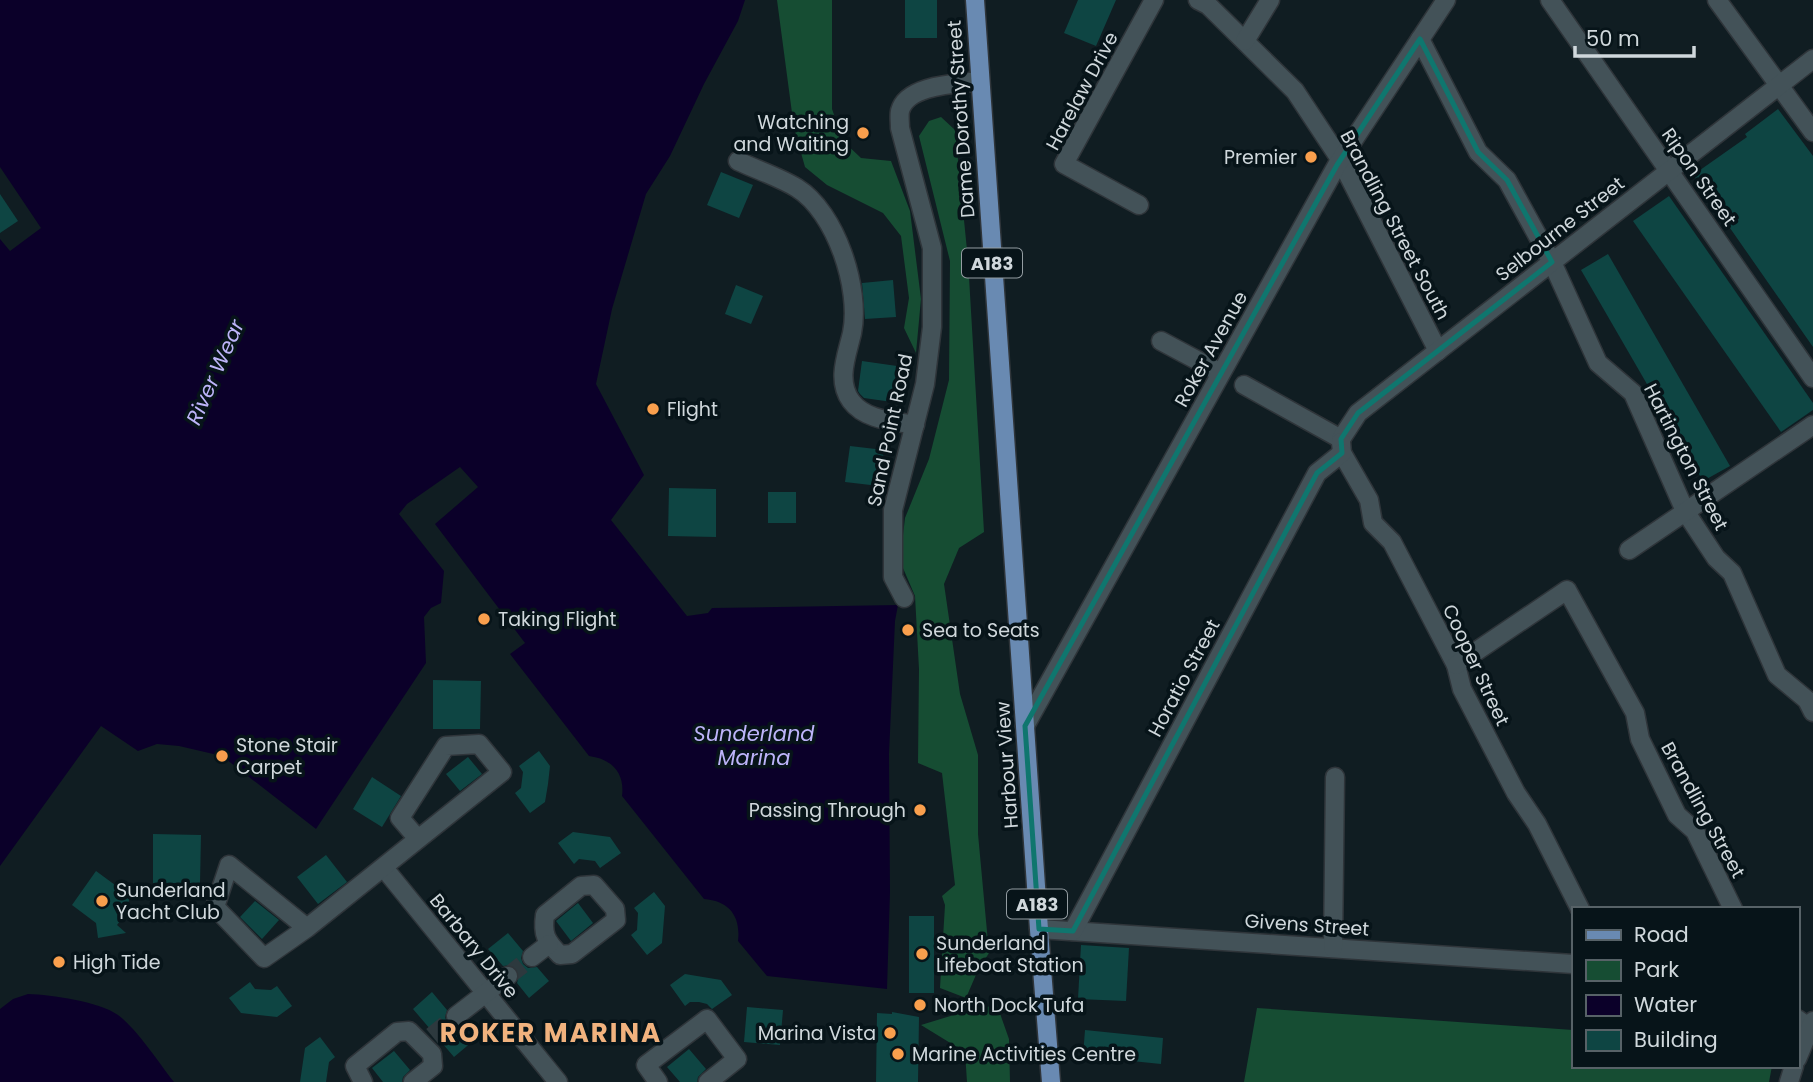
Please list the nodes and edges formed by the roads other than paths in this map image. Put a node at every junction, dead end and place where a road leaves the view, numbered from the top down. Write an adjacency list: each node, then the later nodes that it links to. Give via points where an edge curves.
1 (975, 0): 11 (main road, Dame Dorothy Street / A183)
2 (1154, 0): 17 (street, Harelaw Drive, via 1064,164)
3 (1198, 0): 9 (street, Brandling Street South)
4 (1270, 0): 9 (street)
5 (1446, 0): 8 (street, Roker Avenue)
6 (1550, 0): 16 (street, Ripon Street)
7 (1717, 0): 12 (street)
8 (1420, 39): 14 (street, Roker Avenue); 18 (street, Hartington Street, via 1478,152 1507,180)
9 (1245, 41): 14 (street, Brandling Street South, via 1295,91)
10 (1813, 59): 12 (street, Selbourne Street)
11 (979, 81): 24 (street, Sand Point Road, via 920,90 900,110 900,128 932,248 932,327); 26 (main road, Dame Dorothy Street / A183)
12 (1779, 85): 13 (street); 16 (street, Selbourne Street)
13 (1813, 132)
14 (1340, 159): 20 (street, Brandling Street South); 21 (street, Roker Avenue)
15 (738, 161): 24 (street, via 797,188 822,213 850,278 853,329 843,370 844,387 861,411)
16 (1669, 171): 18 (street, Selbourne Street); 22 (street, Ripon Street)
17 (1139, 205)
18 (1552, 262): 20 (street, Selbourne Street); 28 (street, Hartington Street, via 1598,363 1633,393)
19 (1161, 341): 21 (street)
20 (1438, 351): 27 (street, Selbourne Street, via 1358,413)
21 (1222, 373): 33 (street, Roker Avenue)
22 (1813, 378)
23 (1244, 385): 27 (street)
24 (915, 425): 30 (street, Sand Point Road, via 893,510 893,577)
25 (1813, 425): 28 (street)
26 (1005, 445): 33 (main road, Harbour View / A183)
27 (1342, 446): 31 (street, Cooper Street, via 1369,499 1373,523 1392,542); 41 (street, Horatio Street, via 1317,473)
28 (1685, 511): 29 (street); 32 (street, Hartington Street, via 1731,573 1777,675 1807,700)
29 (1629, 550)
30 (904, 598)
31 (1456, 665): 37 (street, Cooper Street, via 1462,689); 38 (street, Brandling Street, via 1567,590 1635,713 1640,739 1677,815 1695,831)
32 (1813, 712)
33 (1026, 726): 40 (main road, Harbour View / A183)
34 (1335, 777): 43 (street)
35 (418, 839): 35 (street, via 400,818 446,746 479,744 502,772); 36 (street)
36 (384, 868): 39 (street); 47 (street, Barbary Drive)
37 (1579, 907)
38 (1732, 907)
39 (307, 928): 39 (street, via 264,958 215,907 229,864)
40 (1039, 929): 41 (street, Givens Street); 56 (main road, Harbour View / A183)
41 (1073, 931): 43 (street, Givens Street)
42 (549, 944): 44 (street)
43 (1333, 948): 45 (street, Givens Street)
44 (532, 957)
45 (1572, 964)
46 (508, 976): 47 (street)
47 (484, 993): 48 (street); 54 (street, Barbary Drive)
48 (456, 1016)
49 (1807, 1023): 50 (street)
50 (1799, 1052)
51 (652, 1080): 55 (street, via 646,1065 707,1019 737,1059)
52 (363, 1082): 53 (street, via 355,1066 397,1032 409,1031 428,1039 433,1066)
53 (413, 1082)
54 (558, 1082)
55 (708, 1082)
56 (1051, 1082)

